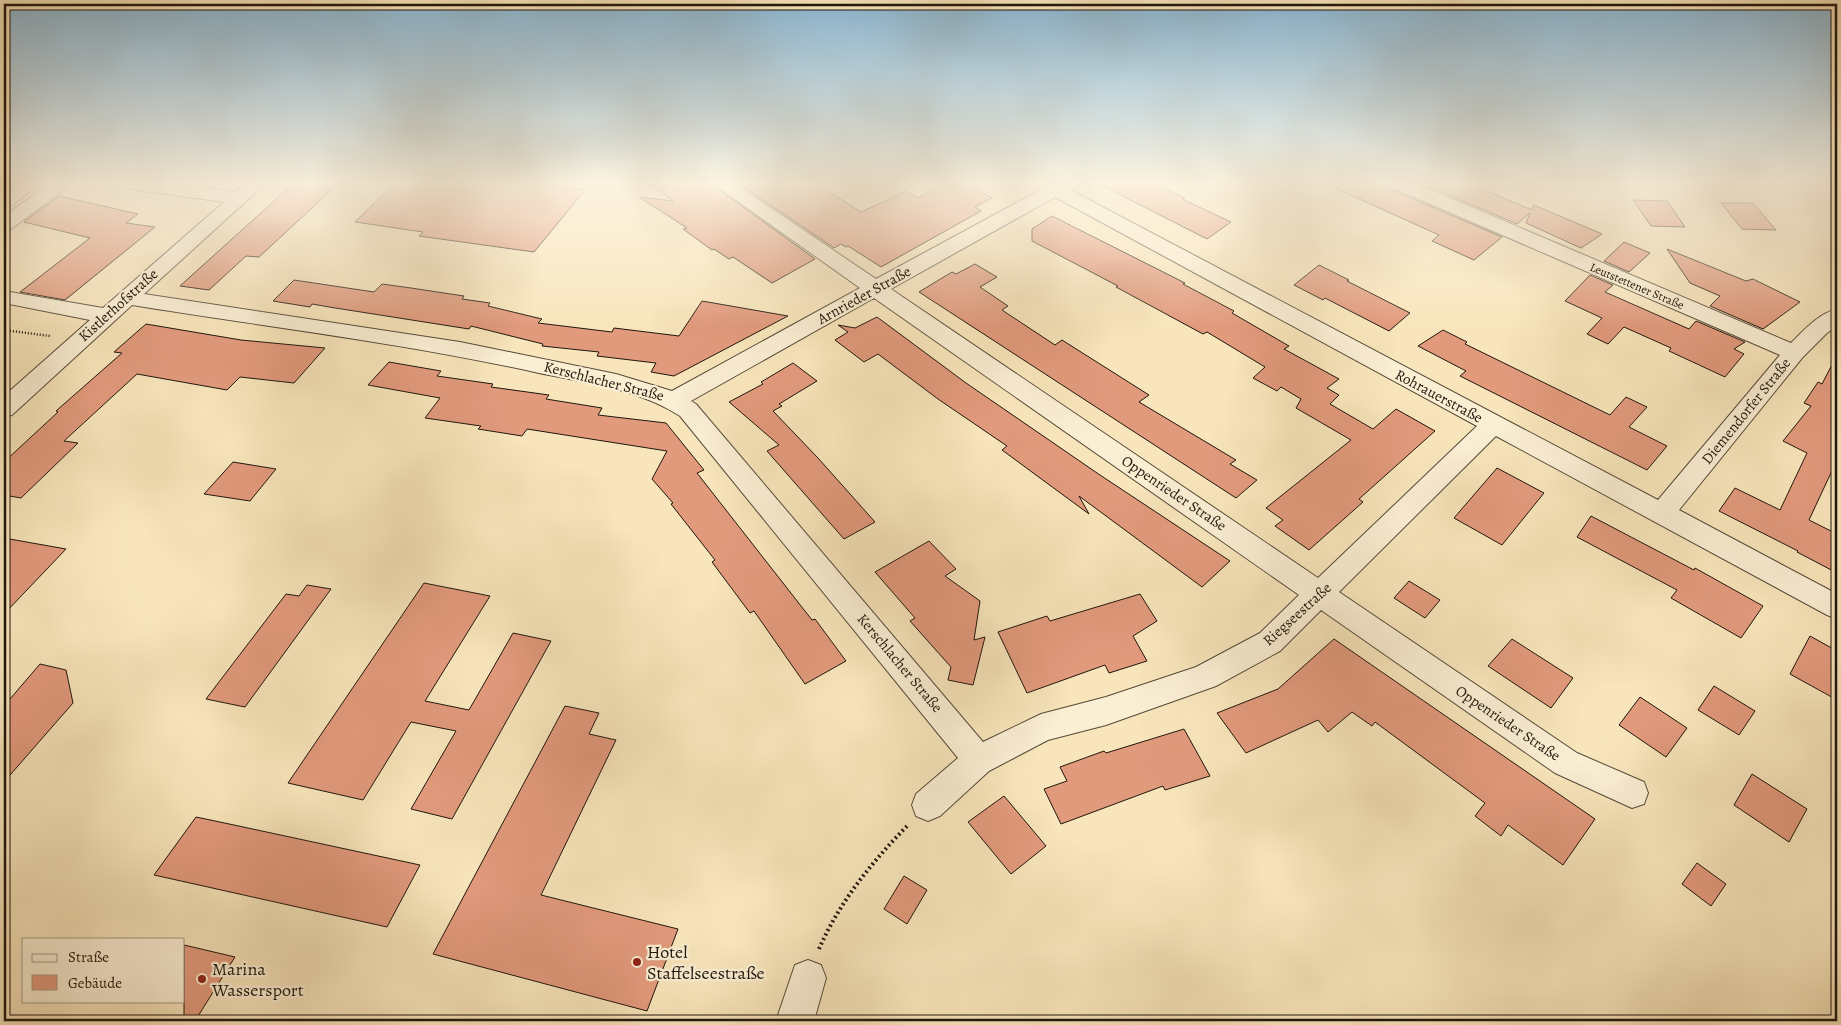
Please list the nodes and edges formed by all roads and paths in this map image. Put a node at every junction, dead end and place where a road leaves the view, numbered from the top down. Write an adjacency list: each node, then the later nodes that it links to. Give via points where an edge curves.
1 (202, 231): 8 (street, Kistlerhofstraße)
2 (790, 231): 6 (street, Oppenrieder Straße)
3 (974, 231): 6 (street, Arnrieder Straße)
4 (1130, 231): 16 (street, Rohrauerstraße)
5 (1508, 231): 13 (street, Leutstettener Straße)
6 (876, 289): 14 (street, Arnrieder Straße); 18 (street, Oppenrieder Straße)
7 (4, 297): 9 (street)
8 (126, 298): 9 (street, Kistlerhofstraße); 14 (street, Kerschlacher Straße, via 388,336 512,359 649,390)
9 (106, 316): 15 (street, Kistlerhofstraße)
10 (1837, 316): 13 (street, Diemendorfer Straße, via 1819,328)
11 (4, 330): 12 (path)
12 (50, 336)
13 (1794, 353): 17 (street, Diemendorfer Straße)
14 (674, 400): 20 (street, Kerschlacher Straße, via 688,410)
15 (4, 409)
16 (1492, 425): 17 (street, Rohrauerstraße); 18 (street, Riegseestraße)
17 (1662, 513): 19 (street, Rohrauerstraße)
18 (1320, 594): 20 (street, Riegseestraße, via 1270,642 1205,677 1106,711 1041,728); 21 (street, Oppenrieder Straße, via 1566,763)
19 (1837, 607)
20 (978, 761): 22 (street, Riegseestraße)
21 (1632, 793)
22 (928, 805): 23 (path, via 881,850 844,903 822,943)
23 (808, 978): 24 (street)
24 (795, 1021)

